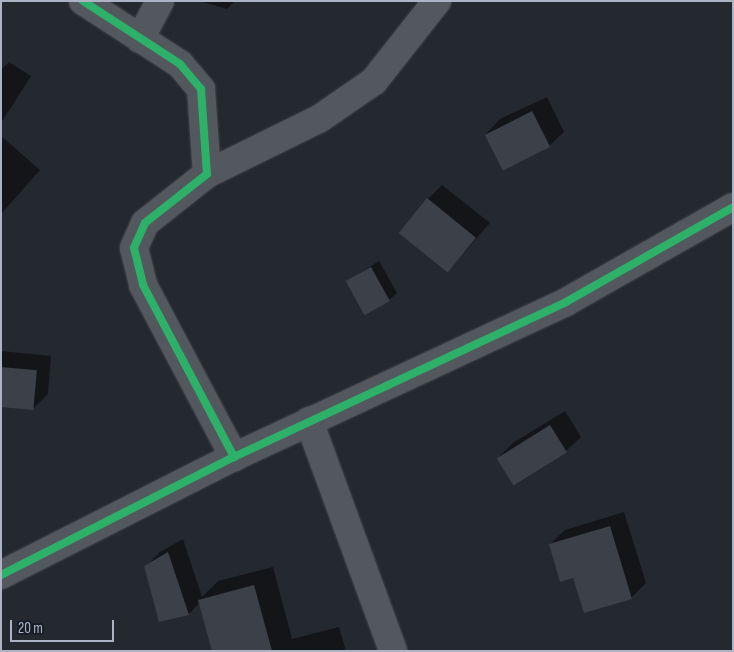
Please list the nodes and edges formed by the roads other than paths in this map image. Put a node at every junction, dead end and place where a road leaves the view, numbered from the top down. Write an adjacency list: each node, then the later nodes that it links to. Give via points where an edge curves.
1 (83, 1): 4 (street)
2 (160, 1): 4 (street)
3 (437, 1): 5 (street, via 374,81 319,119)
4 (140, 39): 5 (street, via 180,64 201,89)
5 (207, 174): 8 (street, via 145,223 134,248 143,285)
6 (733, 207): 7 (street, via 566,302)
7 (308, 422): 8 (street); 10 (street)
8 (234, 456): 9 (street)
9 (1, 575)
10 (393, 651)

